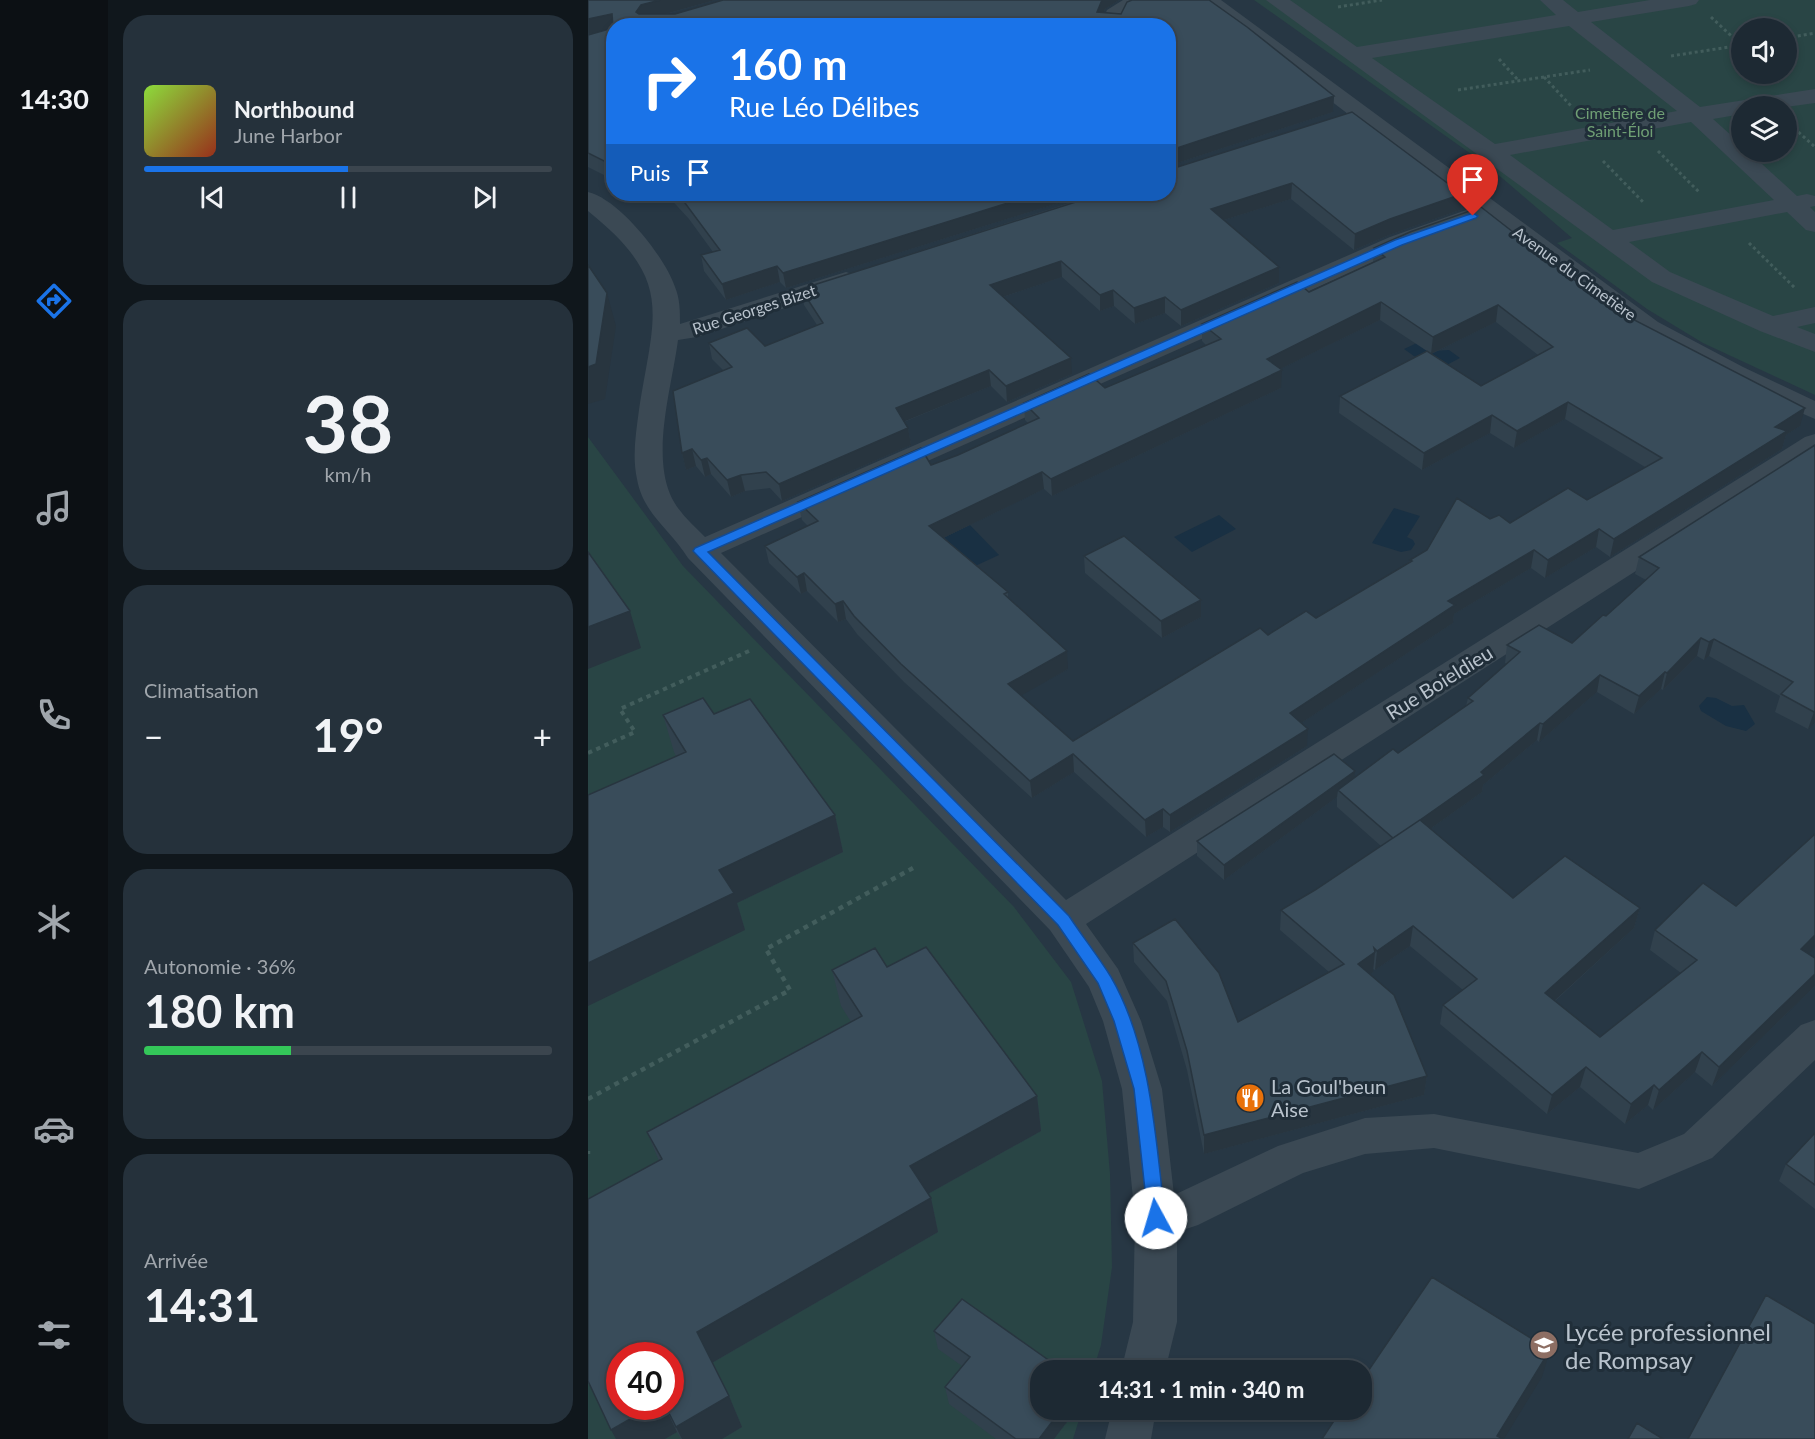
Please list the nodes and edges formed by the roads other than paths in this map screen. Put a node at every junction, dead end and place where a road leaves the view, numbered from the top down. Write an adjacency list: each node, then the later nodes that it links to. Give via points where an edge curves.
1 (1146, 0): 6 (street)
2 (1208, 0): 12 (street, Avenue du Cimetière)
3 (1276, 0): 8 (street)
4 (1550, 0): 7 (street)
5 (1689, 0): 7 (street)
6 (1115, 17)
7 (1573, 19): 8 (street); 13 (street)
8 (1353, 54): 15 (street)
9 (1815, 96): 10 (street)
10 (1797, 99)
11 (1731, 110): 13 (street)
12 (1362, 114): 14 (street); 18 (street, Avenue du Cimetière)
13 (1696, 115): 15 (street); 16 (street)
14 (1336, 123)
15 (1491, 152): 20 (street)
16 (1803, 201): 19 (street); 20 (street)
17 (598, 203): 24 (street, via 650,260 663,286)
18 (1489, 210): 26 (street, Avenue du Cimetière, via 1649,328); 28 (street, via 1399,242)
19 (1815, 225)
20 (1611, 238): 23 (street, via 1661,277)
21 (868, 273): 24 (street, Rue Georges Bizet, via 688,331)
22 (1815, 315): 23 (street)
23 (1769, 325): 25 (street)
24 (666, 333): 28 (street, via 650,465 656,494 672,521)
25 (1815, 344)
26 (1815, 411)
27 (1815, 443): 29 (street, Rue Boieldieu)
28 (699, 551): 29 (street)
29 (1063, 920): 31 (street, via 1105,981 1122,1021 1142,1089)
30 (1815, 1036): 31 (street, via 1698,1146 1640,1171 1434,1131 1365,1136 1292,1159 1183,1212)
31 (1156, 1218): 32 (street, via 1155,1322)
32 (1146, 1360)
33 (1132, 1420): 34 (street)
34 (1128, 1439)

